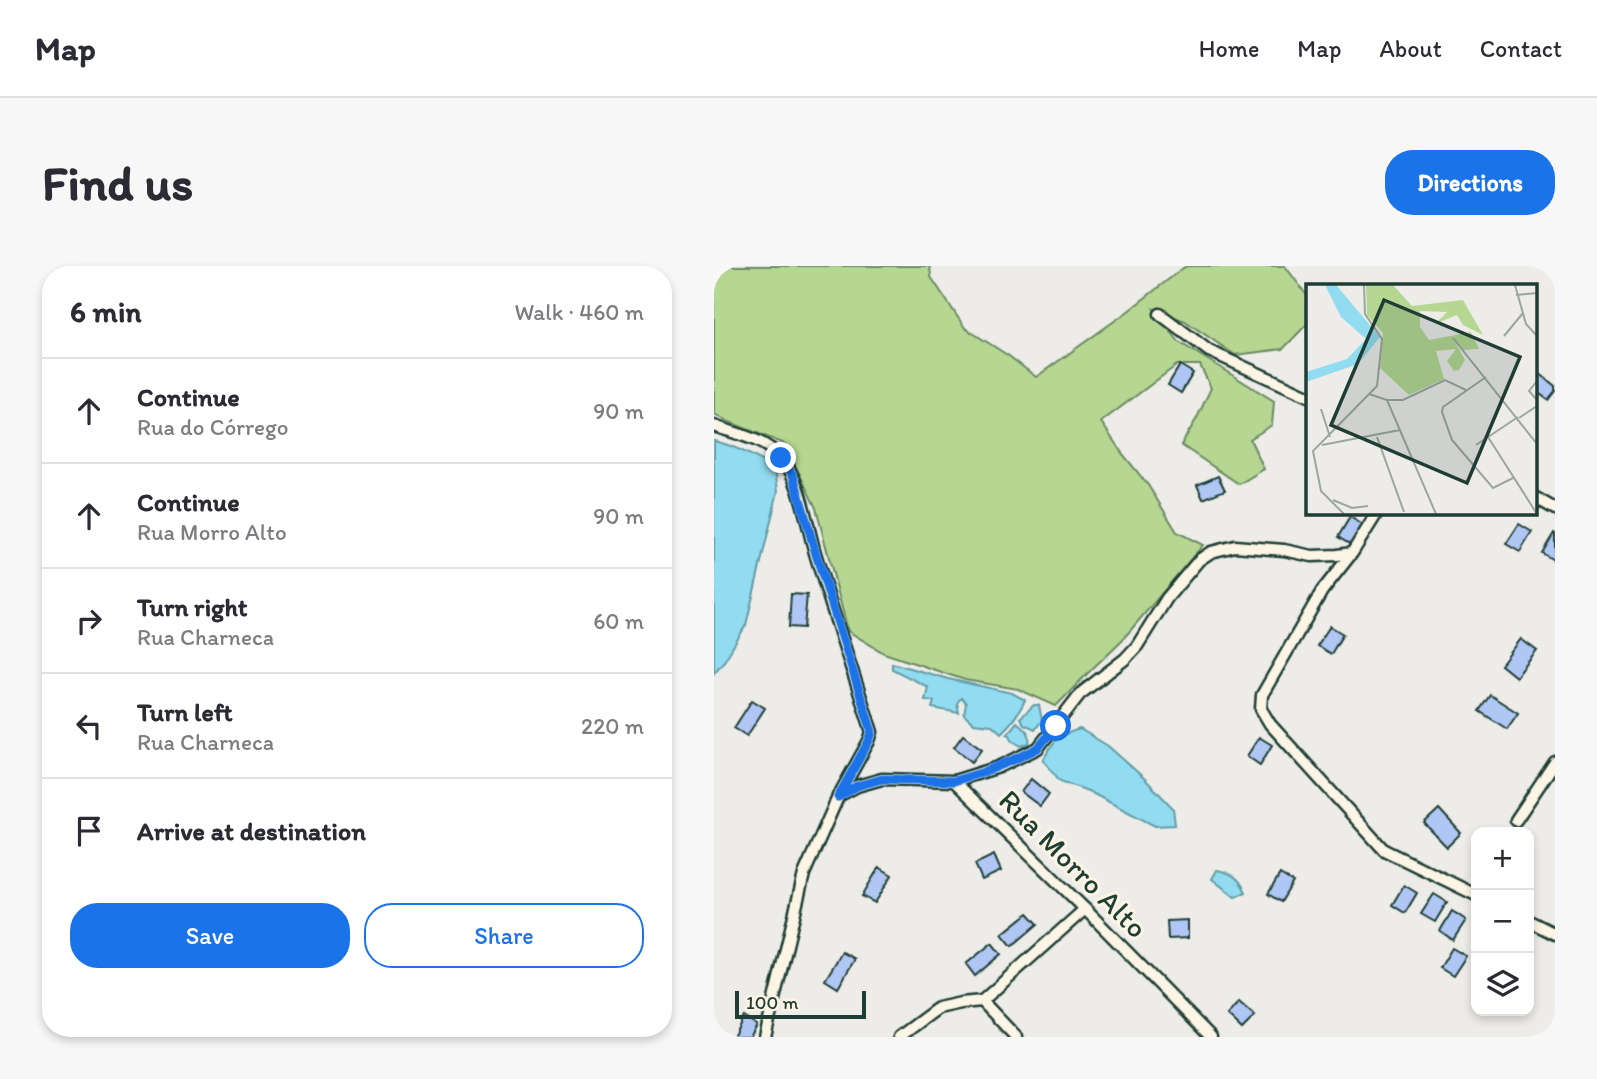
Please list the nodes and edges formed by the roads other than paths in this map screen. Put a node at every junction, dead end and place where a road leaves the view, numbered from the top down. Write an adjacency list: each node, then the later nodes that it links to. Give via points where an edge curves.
1 (1160, 314): 2 (street, via 1209,351)
2 (1306, 395)
3 (714, 426): 10 (street, via 766,446 793,475 872,732)
4 (1538, 499): 5 (street)
5 (1555, 509)
6 (1376, 514): 7 (street)
7 (1352, 553): 9 (street, via 1312,556 1235,546 1211,552 1167,598 1137,646 1080,694 1038,748); 12 (street, via 1295,637 1262,695 1261,709 1384,850)
8 (1555, 762): 11 (street)
9 (954, 781): 10 (street, via 882,779); 13 (street, Rua Morro Alto)
10 (838, 797): 17 (street, via 804,874)
11 (1516, 820)
12 (1471, 893)
13 (1085, 909): 16 (street); 20 (street, Rua Morro Alto)
14 (1534, 924): 15 (street)
15 (1555, 934)
16 (982, 1001): 18 (street, via 938,1008); 19 (street)
17 (765, 1037)
18 (899, 1037)
19 (1016, 1037)
20 (1211, 1037)

